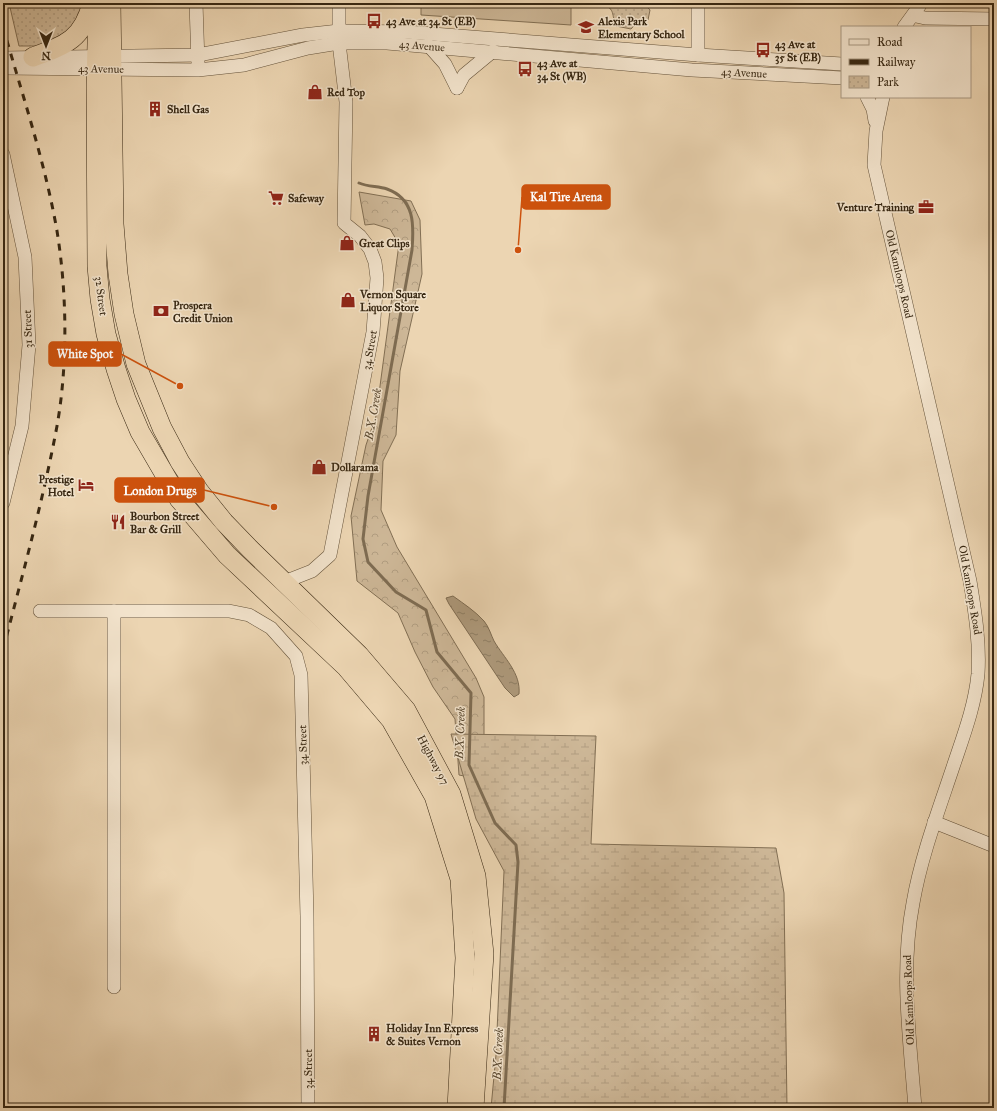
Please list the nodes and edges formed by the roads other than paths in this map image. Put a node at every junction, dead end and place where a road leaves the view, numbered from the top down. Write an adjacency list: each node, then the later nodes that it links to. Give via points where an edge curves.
1 (92, 3): 15 (highway, via 84,27 77,35 64,44)
2 (98, 3): 16 (highway, 32 Street)
3 (111, 3): 16 (highway, 32 Street)
4 (196, 3): 13 (street)
5 (339, 3): 10 (street, 34 Street)
6 (698, 3): 14 (street)
7 (917, 13): 8 (street, via 925,18); 9 (street)
8 (994, 19)
9 (905, 26)
10 (339, 37): 11 (street, 43 Avenue); 13 (street, 43 Avenue, via 304,35); 14 (street, 43 Avenue, via 407,32); 19 (street, 43 Avenue, via 244,65); 30 (street, 34 Street, via 346,102 344,223 360,236 370,249 375,262 377,278 373,332 330,555 312,571)
11 (429, 46): 12 (street, 43 Avenue); 12 (street, via 445,64 457,88 464,76)
12 (493, 51): 20 (street, 43 Avenue, via 692,70)
13 (198, 55): 16 (street, 43 Avenue); 19 (street)
14 (698, 55): 17 (street, 43 Avenue)
15 (33, 57): 16 (street, 43 Avenue); 18 (street, 43 Avenue)
16 (104, 63): 18 (street, 43 Avenue); 19 (street, 43 Avenue); 25 (highway, 32 Street, via 118,274); 26 (highway, 32 Street, via 98,266 100,299)
17 (841, 64)
18 (4, 67)
19 (198, 70)
20 (839, 78)
21 (868, 98): 23 (street, via 873,109)
22 (883, 98): 23 (street, Old Kamloops Road)
23 (876, 131): 33 (street, Old Kamloops Road, via 874,165 970,581 978,637 978,674 968,724)
24 (3, 154): 28 (street, 31 Street, via 25,257 29,345 22,426)
25 (136, 364): 26 (street); 27 (highway, 32 Street, via 162,428)
26 (116, 369): 29 (highway, 32 Street, via 140,432 159,468 179,499)
27 (199, 491): 30 (highway, Highway 97, via 224,522)
28 (3, 503)
29 (227, 555): 37 (highway, Highway 97, via 346,667 391,720 434,796 460,879 465,958)
30 (284, 582): 38 (highway, Highway 97, via 359,655 406,710 451,794 476,876 484,954)
31 (40, 611): 32 (street, 34 Street)
32 (114, 611): 35 (street); 36 (street, 34 Street, via 229,611 249,615 271,628 296,656 302,675)
33 (934, 822): 34 (street); 39 (street, Old Kamloops Road, via 922,861 907,946 906,989)
34 (994, 846)
35 (114, 987)
36 (308, 1108)
37 (457, 1108)
38 (474, 1108)
39 (915, 1108)

